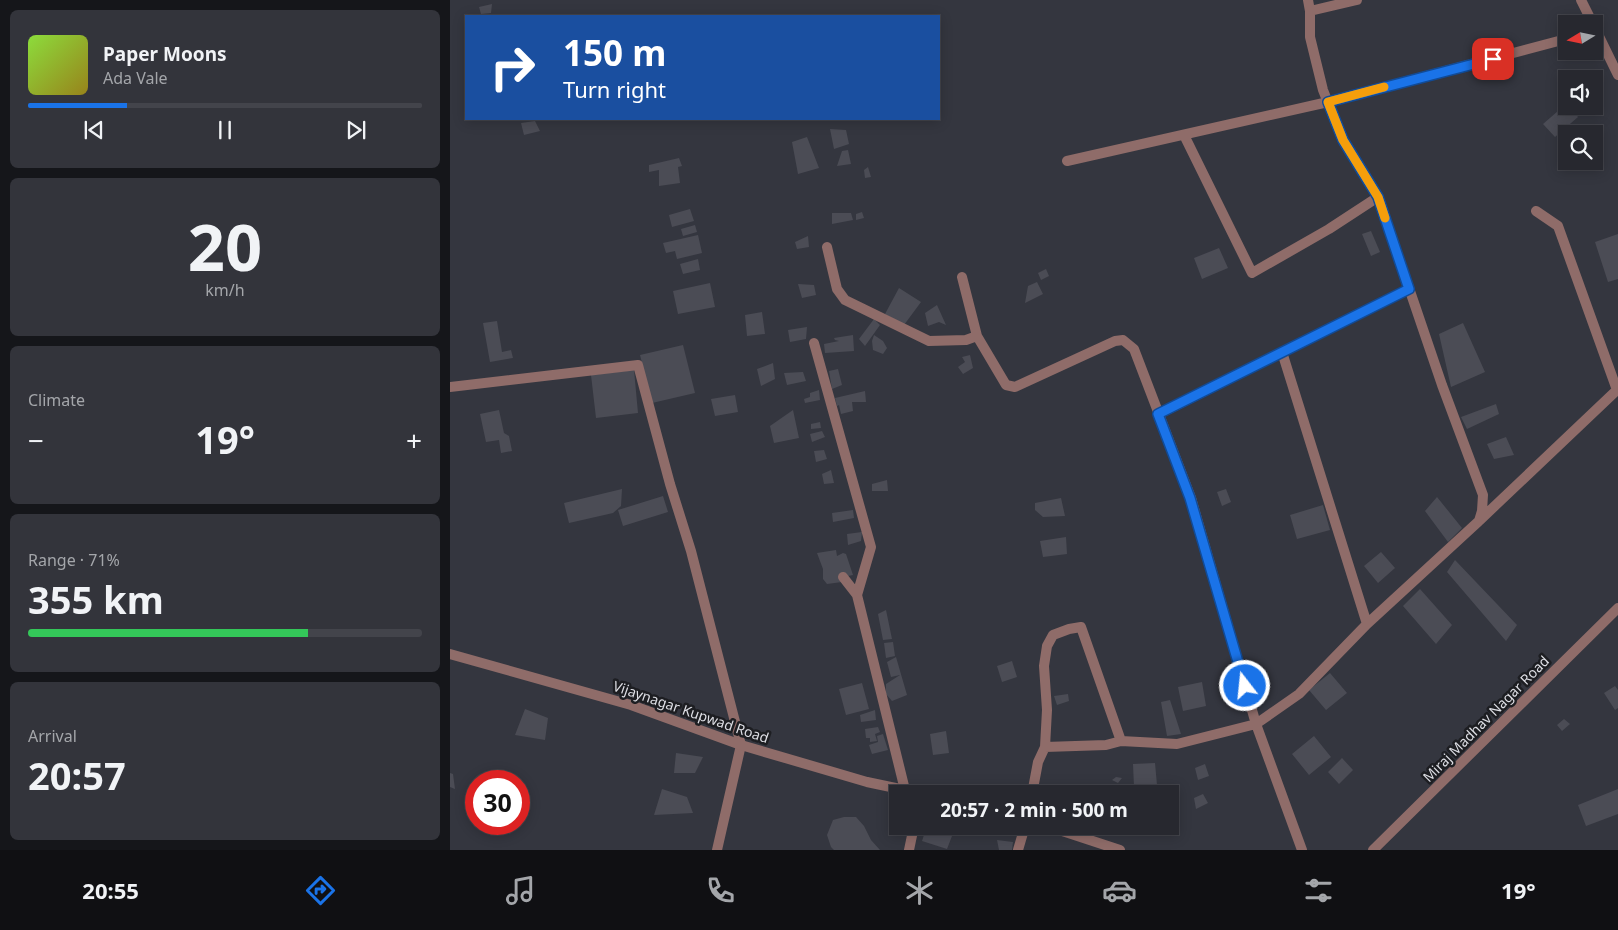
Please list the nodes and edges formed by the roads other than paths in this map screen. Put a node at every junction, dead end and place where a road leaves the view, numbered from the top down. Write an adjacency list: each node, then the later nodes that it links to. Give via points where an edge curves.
1 (1308, 0): 4 (street)
2 (1357, 0): 4 (street)
3 (1581, 0): 5 (street)
4 (1310, 11): 9 (street, via 1310,37)
5 (1588, 15)
6 (1558, 41): 9 (street)
7 (1603, 46): 8 (street)
8 (1618, 75)
9 (1328, 102): 10 (street); 12 (street, via 1343,140)
10 (1184, 135): 11 (street); 12 (street, via 1252,273)
11 (1067, 161)
12 (1378, 197): 16 (street)
13 (1536, 211): 22 (street, via 1558,226 1617,390)
14 (827, 247): 17 (street, via 837,289 845,300 929,341 966,340)
15 (962, 277): 17 (street)
16 (1409, 289): 19 (street); 22 (street, via 1483,495)
17 (977, 336): 21 (street, via 1006,385 1015,387 1115,340 1123,340 1134,349)
18 (814, 343): 24 (street, via 871,547)
19 (1282, 352): 21 (street); 26 (street)
20 (450, 387): 30 (street, via 638,365)
21 (1158, 414): 28 (street, via 1190,498)
22 (1479, 520): 26 (street)
23 (843, 577): 24 (street)
24 (857, 594): 32 (street)
25 (1618, 608): 43 (street, Miraj Madhav Nagar Road)
26 (1367, 624): 28 (street, via 1299,694)
27 (450, 654): 30 (street, Vijaynagar Kupwad Road, via 631,705)
28 (1256, 724): 29 (street, via 1177,744); 42 (street)
29 (1121, 741): 31 (street, via 1106,745); 31 (street, via 1081,627 1052,636 1047,646 1044,666)
30 (741, 745): 34 (street, Vijaynagar Kupwad Road); 38 (street)
31 (1045, 747): 33 (street)
32 (904, 785)
33 (1034, 785)
34 (889, 787)
35 (912, 835): 39 (street)
36 (1022, 835): 40 (street)
37 (1074, 835): 41 (street)
38 (717, 850)
39 (909, 850)
40 (1018, 850)
41 (1120, 850)
42 (1302, 850)
43 (1372, 850)

